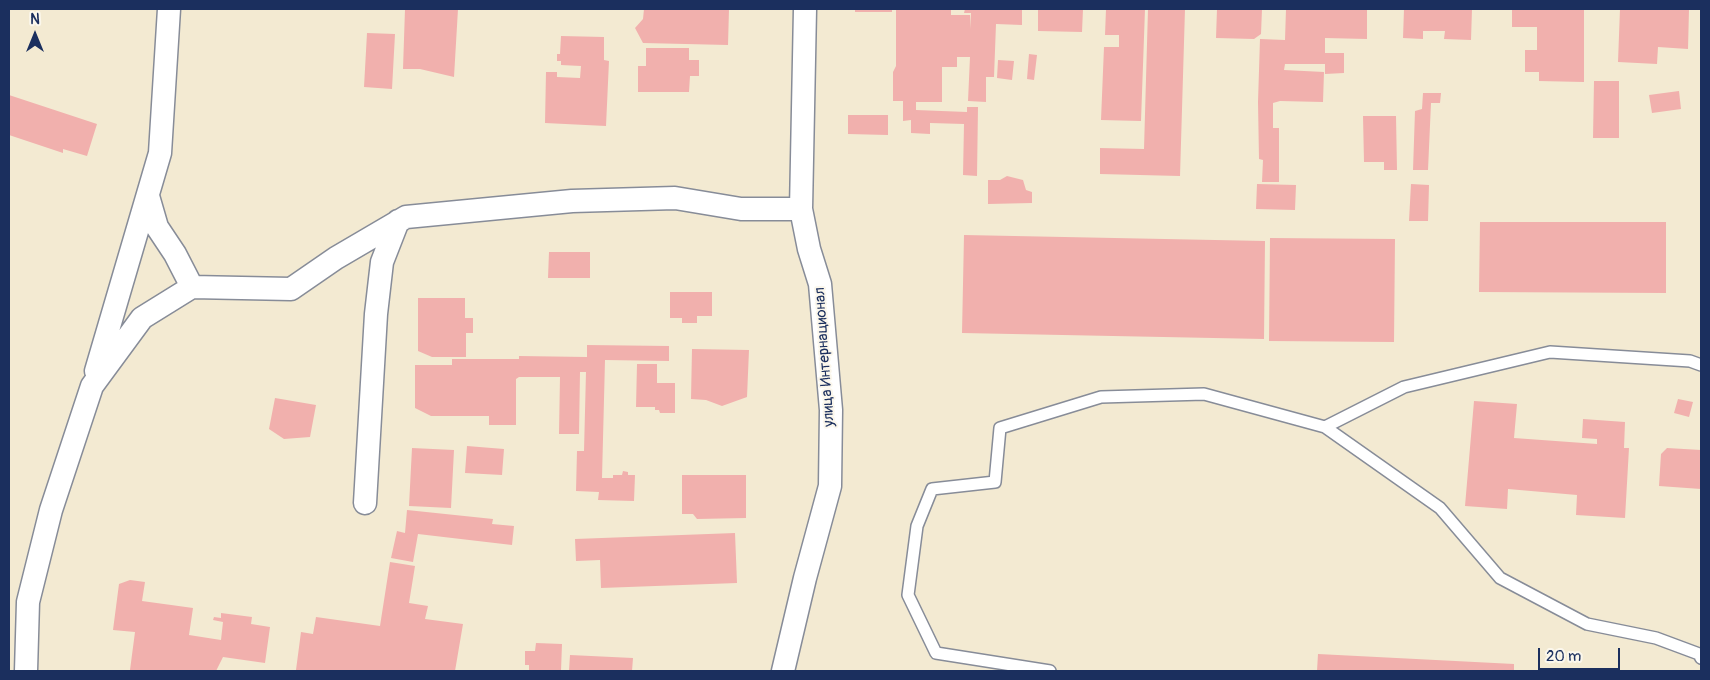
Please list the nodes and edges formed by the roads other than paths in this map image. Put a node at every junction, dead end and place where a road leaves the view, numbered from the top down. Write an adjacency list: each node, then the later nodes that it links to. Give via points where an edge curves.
1 (168, 9): 3 (street, via 160,153)
2 (805, 9): 4 (street, улица Интернационал)
3 (148, 196): 6 (street, via 157,226); 8 (street)
4 (801, 209): 5 (street, via 741,209 675,198 572,201 406,217); 13 (street, улица Интернационал, via 820,284 830,410 830,486)
5 (398, 221): 6 (street, via 291,288); 10 (street, via 382,262)
6 (192, 287): 8 (street, via 142,318)
7 (1701, 365): 9 (lane, via 1690,360 1550,352 1404,387)
8 (92, 386): 12 (street, via 50,510 28,602)
9 (1325, 427): 11 (lane, via 1440,508 1500,578 1587,624 1656,638 1699,654); 14 (lane, via 1204,394 1101,396 1000,428 995,482 932,489 917,526 908,595 936,653)
10 (365, 503)
11 (1701, 658)
12 (26, 671)
13 (783, 671)
14 (1050, 671)

